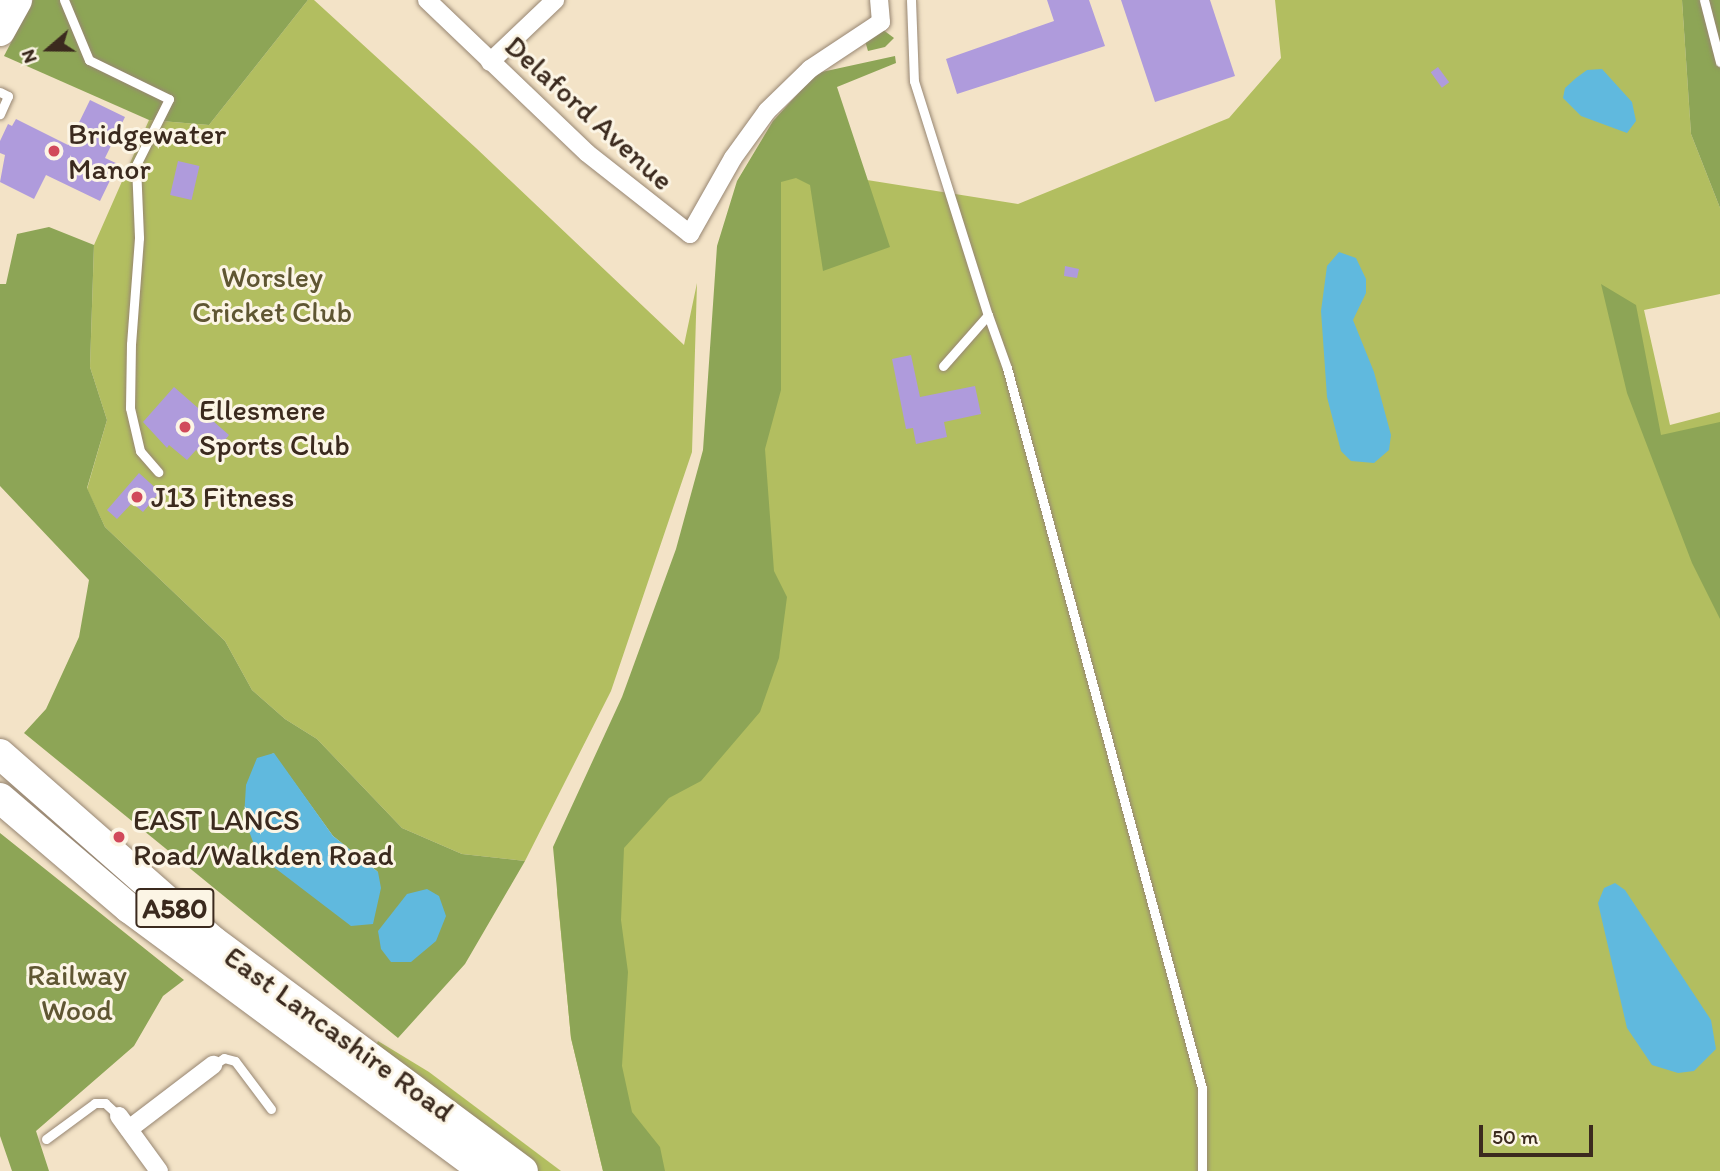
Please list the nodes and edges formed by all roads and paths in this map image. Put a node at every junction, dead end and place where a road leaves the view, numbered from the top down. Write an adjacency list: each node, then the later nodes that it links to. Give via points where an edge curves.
1 (17, 0): 8 (highway)
2 (64, 0): 15 (lane, via 89,60 169,99 136,165 139,238 130,408 140,451)
3 (427, 0): 9 (street, Delaford Avenue)
4 (555, 0): 9 (street)
5 (879, 0): 9 (street, Delaford Avenue, via 881,22 810,69 767,111 733,158 696,230 686,234 587,153)
6 (911, 0): 13 (lane, via 914,81)
7 (1704, 0): 10 (lane)
8 (0, 31)
9 (490, 62)
10 (1720, 62)
11 (0, 92): 12 (lane, via 8,96)
12 (0, 114)
13 (988, 315): 14 (lane); 27 (lane, via 1007,368 1200,1078 1205,1114)
14 (943, 366)
15 (158, 472)
16 (0, 754): 26 (highway, East Lancashire Road / A580, via 213,941)
17 (0, 778): 19 (highway, via 68,840)
18 (0, 798): 19 (highway, East Lancashire Road / A580)
19 (92, 876): 25 (highway, East Lancashire Road / A580)
20 (212, 1065): 21 (lane, via 224,1058 235,1061); 22 (street)
21 (271, 1110)
22 (124, 1122): 23 (lane, via 105,1103 94,1102); 24 (street)
23 (46, 1139)
24 (159, 1171)
25 (484, 1171)
26 (523, 1171)
27 (1202, 1171)

